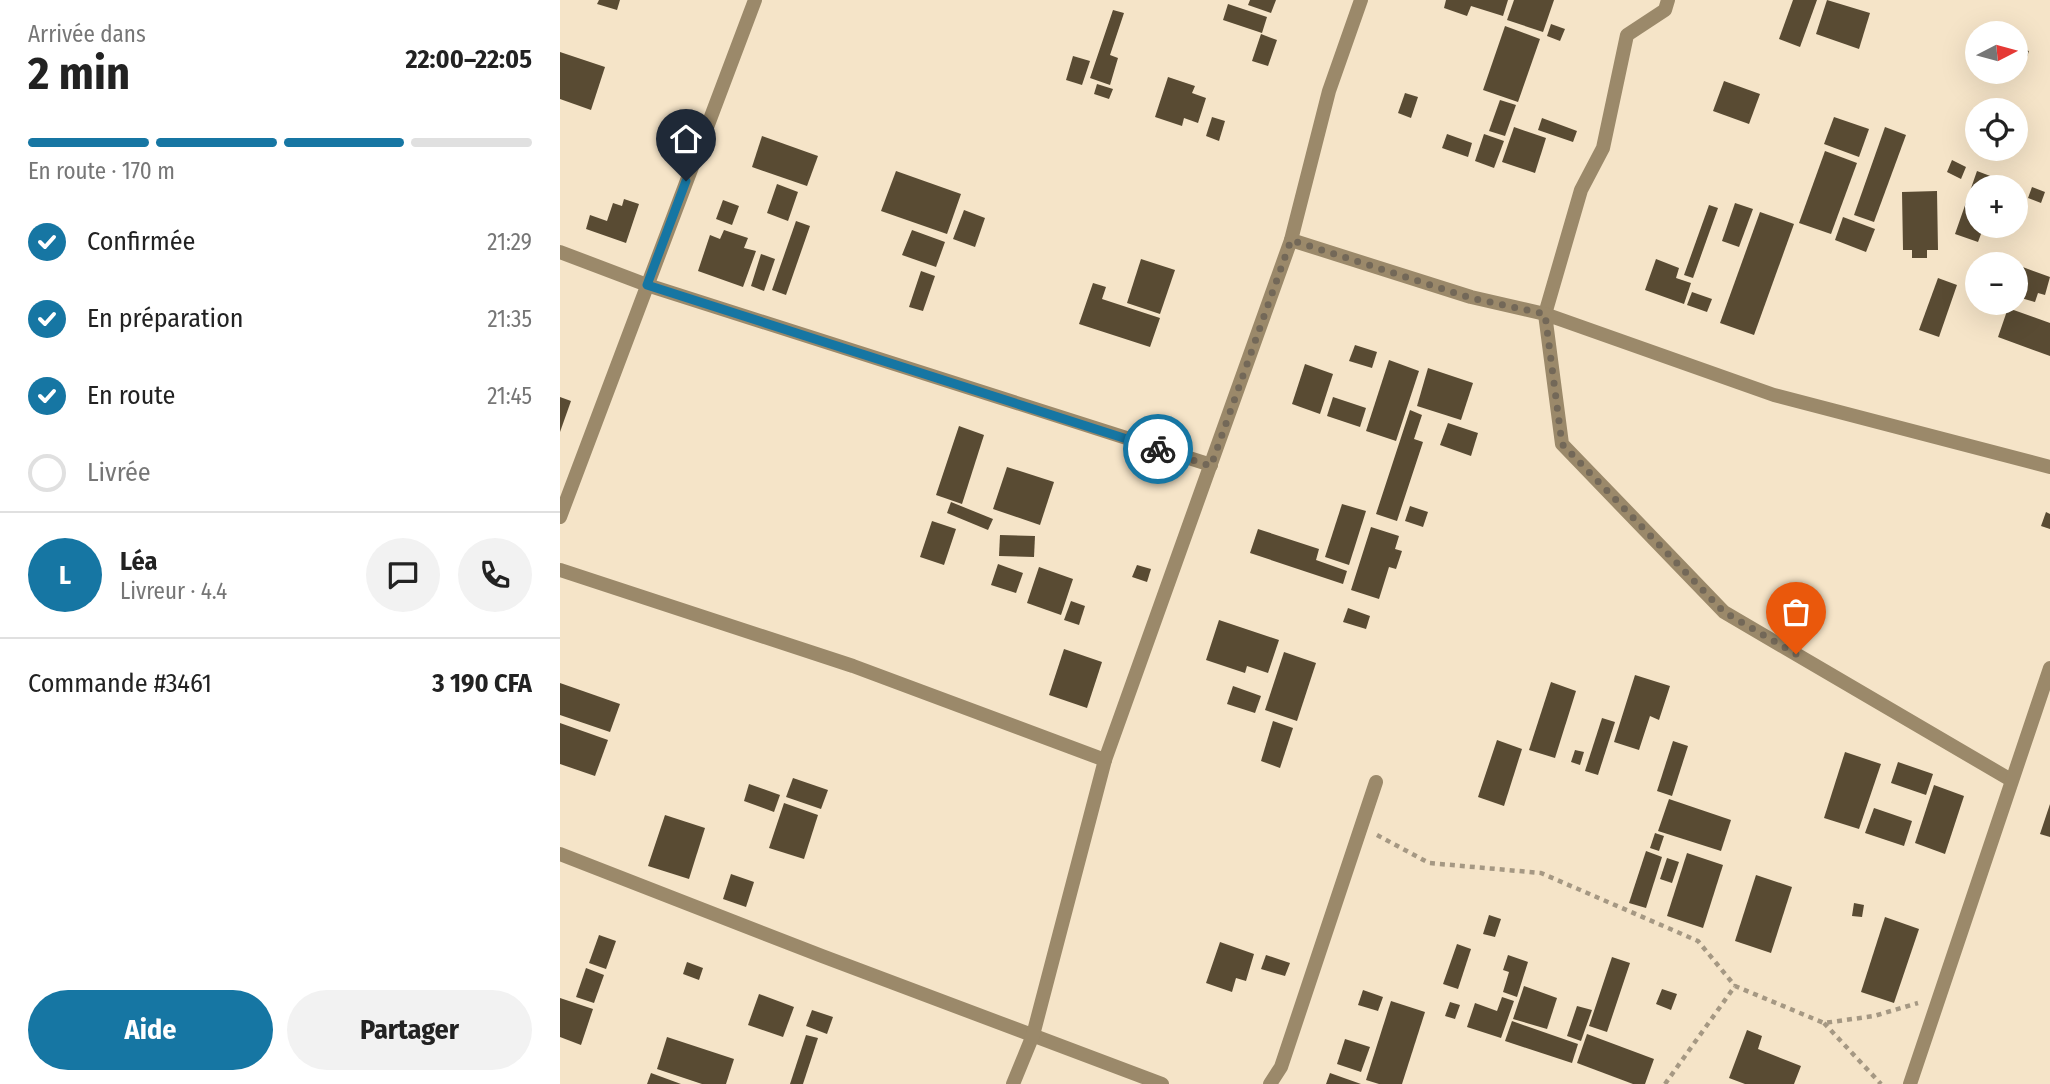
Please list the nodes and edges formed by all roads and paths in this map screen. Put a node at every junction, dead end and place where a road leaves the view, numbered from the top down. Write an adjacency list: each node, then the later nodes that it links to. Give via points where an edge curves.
1 (755, 0): 6 (street)
2 (1361, 0): 4 (street, via 1329,92)
3 (1668, 0): 7 (street, via 1665,10 1627,35 1602,148 1581,190)
4 (1291, 240): 7 (street, via 1471,298); 8 (street)
5 (560, 252): 6 (street)
6 (647, 285): 8 (street); 10 (street)
7 (1545, 314): 9 (street, via 1774,396); 14 (street, via 1562,444 1724,612)
8 (1211, 466): 13 (street)
9 (2050, 467)
10 (560, 517)
11 (560, 570): 13 (street, via 853,666)
12 (2050, 668): 14 (street)
13 (1105, 760): 21 (street)
14 (2011, 780): 19 (street)
15 (1376, 782): 16 (street)
16 (1361, 826): 18 (path, via 1429,863 1541,873 1698,941); 24 (street, via 1281,1067)
17 (560, 854): 21 (street)
18 (1735, 986): 20 (path); 25 (path)
19 (1939, 997): 20 (path, via 1874,1016); 27 (street)
20 (1824, 1023): 26 (path)
21 (1032, 1035): 22 (street); 23 (street)
22 (1013, 1084)
23 (1162, 1084)
24 (1270, 1084)
25 (1665, 1084)
26 (1881, 1084)
27 (1910, 1084)

